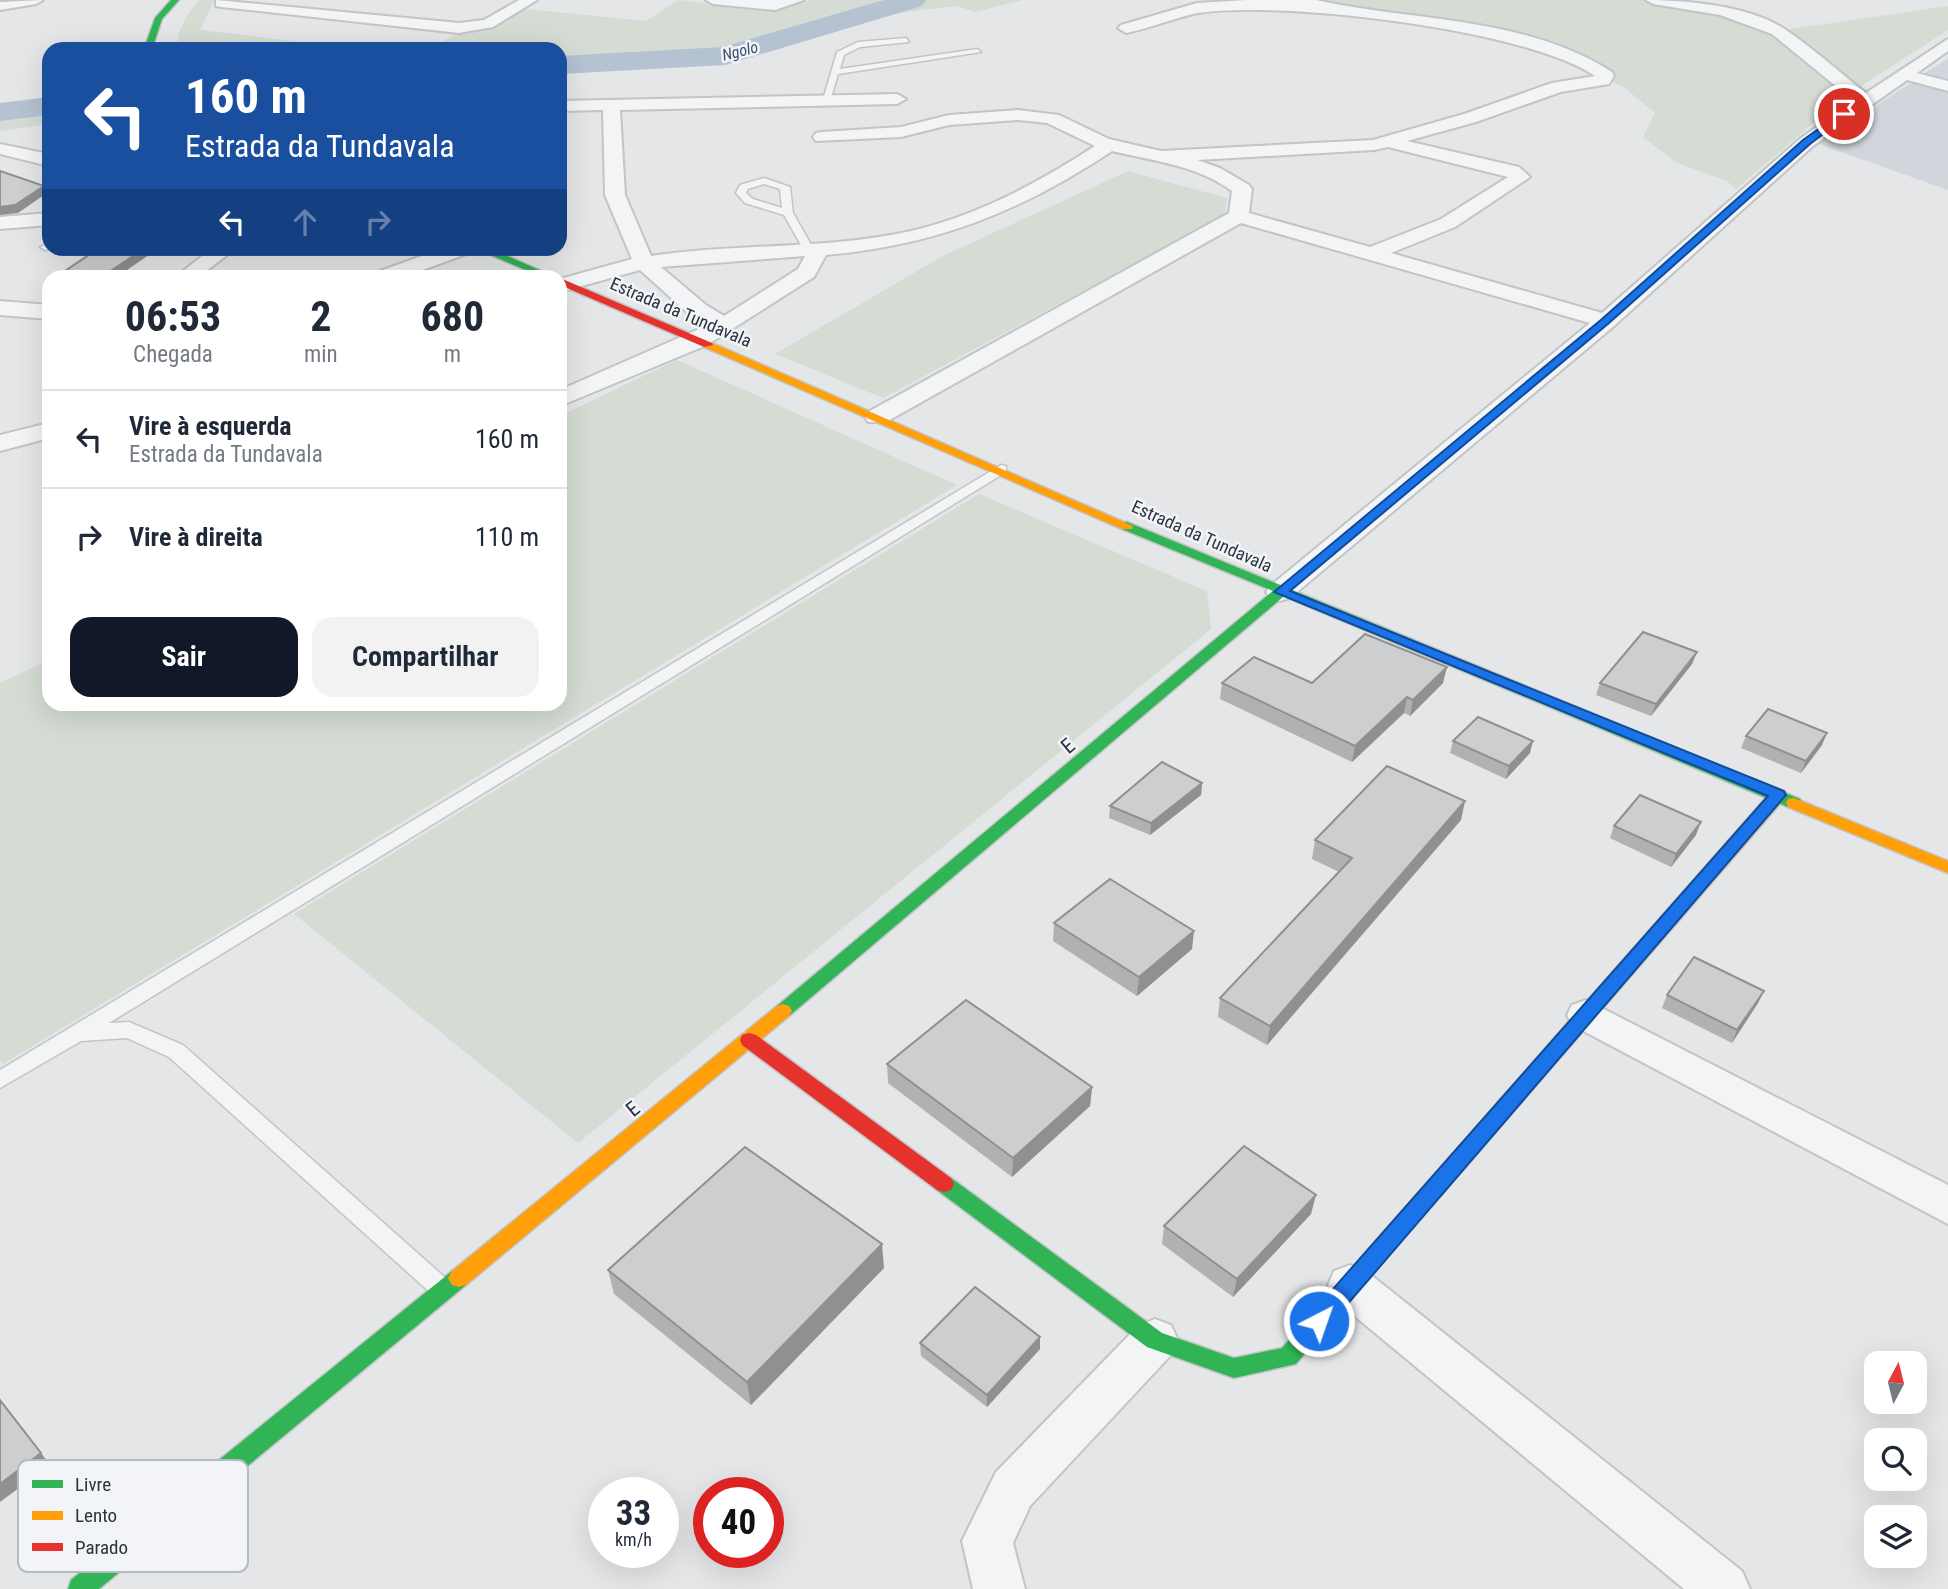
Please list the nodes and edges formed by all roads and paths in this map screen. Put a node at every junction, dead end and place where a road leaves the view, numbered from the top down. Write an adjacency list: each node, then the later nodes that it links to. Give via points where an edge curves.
1 (36, 0): 10 (street)
2 (175, 0): 13 (street, via 159,18)
3 (530, 0): 9 (street, via 488,24 460,28)
4 (713, 0): 5 (street, via 775,6)
5 (797, 0)
6 (1309, 0): 8 (street)
7 (1653, 0): 20 (street, via 1723,11 1778,31)
8 (1288, 2): 11 (street, via 1197,8); 25 (street, via 1499,34 1537,43 1606,76)
9 (221, 3)
10 (3, 6)
11 (1126, 28)
12 (906, 40): 16 (lane, via 847,48 840,54)
13 (150, 42)
14 (1948, 44): 17 (street)
15 (977, 52): 16 (lane)
16 (835, 72): 21 (lane)
17 (1902, 74): 18 (street); 20 (street)
18 (1948, 86)
19 (897, 99): 21 (street)
20 (1863, 100): 47 (street, via 1807,142)
21 (825, 101): 23 (street)
22 (567, 106): 23 (street)
23 (611, 106): 39 (street, via 615,195)
24 (822, 137): 26 (street, via 1029,115 1066,123)
25 (1388, 141): 28 (street, via 1360,147); 35 (street, via 1521,177 1448,223)
26 (1108, 146): 28 (street); 34 (street, via 1053,183 979,218 914,237)
27 (0, 149): 29 (street)
28 (1162, 156): 31 (street, via 1231,179 1242,189)
29 (42, 158)
30 (788, 213): 34 (lane)
31 (1239, 216): 35 (street); 51 (street)
32 (42, 220): 33 (street)
33 (0, 223)
34 (814, 249): 39 (street); 48 (street, via 807,273)
35 (1371, 254): 47 (street)
36 (215, 256): 40 (street)
37 (443, 256): 41 (street)
38 (498, 256): 42 (street, Estrada da Tundavala)
39 (644, 263): 43 (street); 48 (street, via 698,310)
40 (195, 270)
41 (404, 270)
42 (532, 270)
43 (567, 279)
44 (567, 285): 49 (street, Estrada da Tundavala)
45 (0, 308): 46 (street)
46 (42, 311)
47 (1606, 321): 55 (street)
48 (723, 325): 49 (street)
49 (699, 340): 50 (street); 51 (street, Estrada da Tundavala)
50 (567, 396)
51 (877, 417): 54 (street, Estrada da Tundavala)
52 (42, 432): 53 (street)
53 (0, 443)
54 (1001, 469): 55 (street, Estrada da Tundavala); 59 (lane)
55 (1280, 592): 56 (street, Estrada da Tundavala); 60 (street, E)
56 (1778, 795): 57 (street, Estrada da Tundavala); 58 (street)
57 (1948, 867)
58 (1586, 1015): 62 (street); 63 (street)
59 (75, 1033): 61 (lane); 64 (lane, via 130,1030 176,1051)
60 (749, 1041): 64 (street, E); 65 (street)
61 (0, 1080)
62 (1948, 1206)
63 (1350, 1285): 65 (street, via 1288,1357 1234,1368); 70 (street)
64 (444, 1291): 66 (street, E)
65 (1155, 1340): 69 (street, via 1013,1489 987,1541)
66 (238, 1460)
67 (101, 1572): 68 (street, E)
68 (80, 1589)
69 (999, 1589)
70 (1724, 1589)

